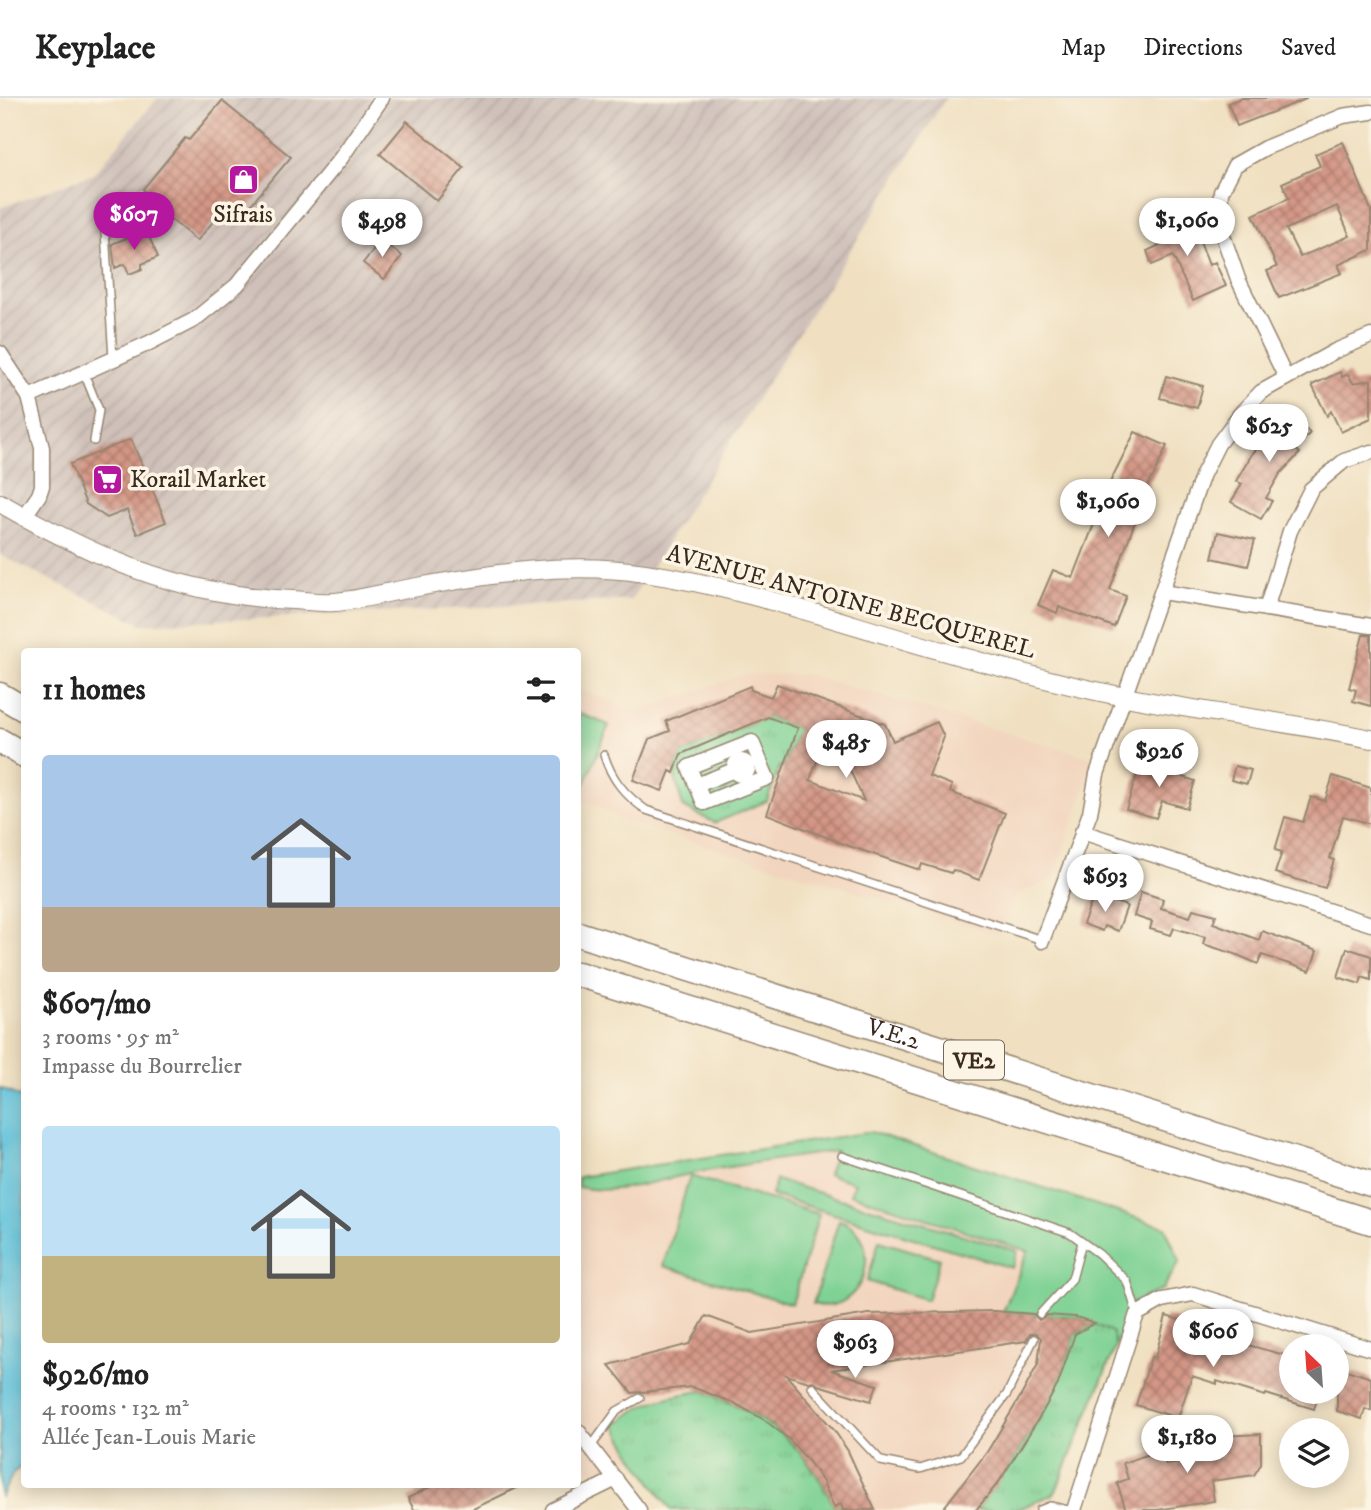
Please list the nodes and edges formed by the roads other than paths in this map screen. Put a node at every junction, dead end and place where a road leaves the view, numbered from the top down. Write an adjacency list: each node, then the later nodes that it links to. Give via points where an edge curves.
1 (382, 98): 6 (street, via 341,158 237,285 194,320)
2 (1371, 113): 8 (street, via 1343,116 1265,148 1235,165 1221,192 1219,225 1238,279)
3 (123, 209): 6 (lane, via 105,232)
4 (1371, 336): 8 (street)
5 (0, 353): 9 (street)
6 (113, 359): 7 (street)
7 (83, 372): 9 (street); 10 (lane, via 99,410)
8 (1286, 378): 14 (street, via 1261,392 1218,444)
9 (29, 397): 13 (street, via 43,475 39,495)
10 (94, 441)
11 (1371, 452): 15 (street, via 1344,461 1311,489 1290,531)
12 (0, 503): 13 (street, AVENUE ANTOINE BECQUEREL)
13 (24, 517): 18 (street, AVENUE ANTOINE BECQUEREL, via 147,575 268,600 336,602 490,574 552,568 593,566 682,579)
14 (1162, 592): 15 (street); 18 (street)
15 (1266, 609): 16 (street)
16 (1371, 626)
17 (0, 695): 19 (highway)
18 (1123, 697): 20 (street, AVENUE ANTOINE BECQUEREL); 29 (street)
19 (21, 707)
20 (1371, 739)
21 (0, 741): 22 (highway)
22 (21, 753)
23 (604, 755): 32 (lane, via 624,794 646,810)
24 (706, 760): 25 (street); 26 (street); 27 (street, via 690,767)
25 (744, 766): 26 (street); 28 (street)
26 (714, 778): 27 (street); 28 (street)
27 (697, 785): 28 (street, via 705,803)
28 (721, 797)
29 (1083, 832): 30 (street); 32 (street)
30 (1371, 924)
31 (581, 935): 35 (highway, V.E.2 / VE2)
32 (1042, 941)
33 (581, 975): 36 (highway, V.E.2 / VE2)
34 (842, 1156): 37 (lane, via 1055,1227)
35 (1371, 1184)
36 (1371, 1222)
37 (1082, 1242): 38 (lane, via 1072,1279); 39 (lane, via 1127,1281)
38 (1040, 1314)
39 (1137, 1314): 41 (street, via 1163,1300 1193,1294); 50 (street)
40 (1034, 1339): 42 (lane, via 1007,1394 961,1455 920,1469 881,1461)
41 (1371, 1349)
42 (812, 1387)
43 (640, 1398): 45 (lane, via 617,1411)
44 (581, 1435): 45 (street)
45 (590, 1448): 46 (street)
46 (616, 1479): 47 (street); 48 (street)
47 (553, 1510)
48 (639, 1510)
49 (1040, 1510): 50 (lane, via 1050,1506)
50 (1071, 1510)

